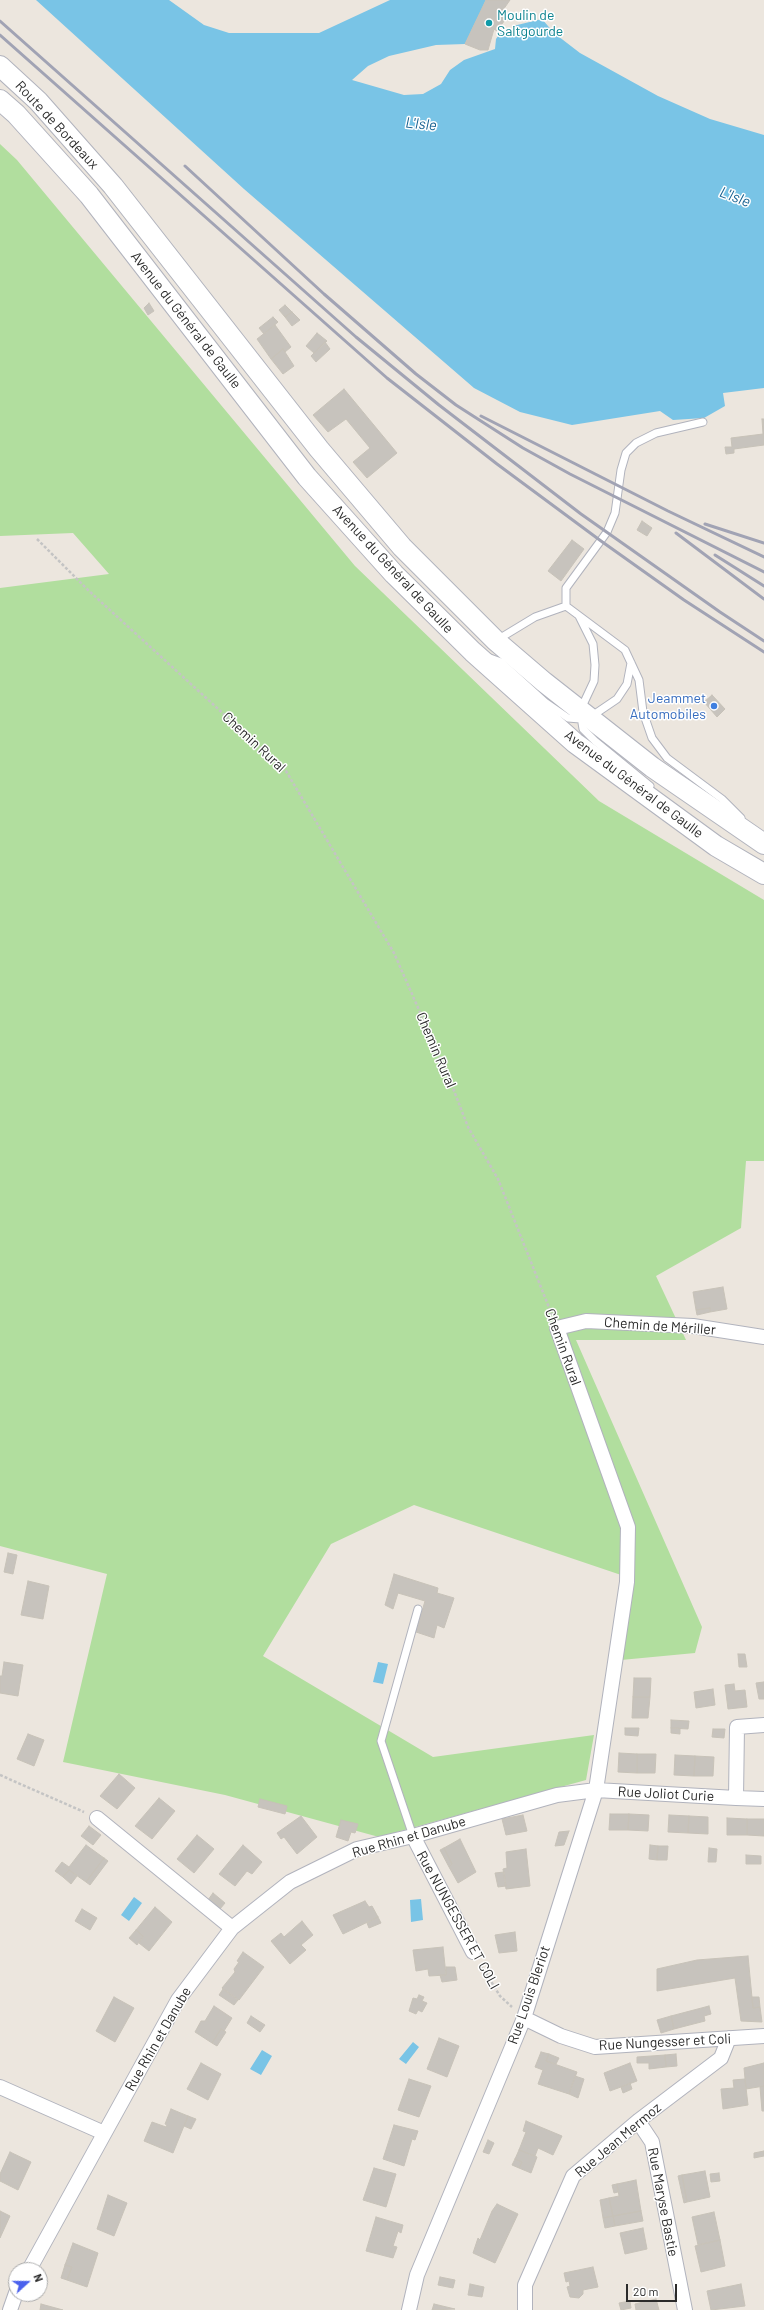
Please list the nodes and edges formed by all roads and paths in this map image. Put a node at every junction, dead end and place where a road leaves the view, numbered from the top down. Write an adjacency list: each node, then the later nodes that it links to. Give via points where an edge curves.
1 (0, 66): 3 (main road, Route de Bordeaux, via 38,101)
2 (0, 100): 4 (main road, Route de Bordeaux, via 16,114)
3 (113, 186): 9 (main road, Avenue du Général de Gaulle, via 329,460 402,547)
4 (89, 195): 10 (main road, Avenue du Général de Gaulle, via 307,477 394,574)
5 (703, 422): 7 (lane, via 656,433 636,443 626,453 615,513 607,532 566,588)
6 (37, 539): 19 (path, Chemin Rural, via 88,590 286,770 394,953 468,1127 498,1179)
7 (566, 606): 8 (lane); 9 (lane, via 535,616)
8 (578, 614): 11 (lane, via 624,650); 12 (lane, via 593,644 595,665 594,681)
9 (496, 641): 12 (main road, Avenue du Général de Gaulle)
10 (473, 652): 12 (lane, via 501,662 545,702 568,718); 17 (main road, Avenue du Général de Gaulle, via 575,743)
11 (631, 663): 12 (lane, via 627,684 617,699); 15 (lane, via 639,680 643,712 652,738 667,758 722,799)
12 (583, 716): 13 (lane, via 583,729); 16 (main road, Avenue du Général de Gaulle)
13 (658, 792)
14 (697, 822): 17 (lane)
15 (764, 840)
16 (764, 844)
17 (716, 846): 18 (main road, Avenue du Général de Gaulle)
18 (764, 874)
19 (557, 1328): 20 (street, Chemin de Mériller, via 586,1321 693,1326); 22 (street, Chemin Rural, via 628,1527 627,1582)
20 (764, 1337)
21 (418, 1609): 29 (lane, via 381,1741)
22 (614, 1669): 25 (street, Rue Louis Bleriot)
23 (764, 1725): 26 (street, via 738,1727)
24 (0, 1775): 28 (path)
25 (596, 1790): 26 (street, Rue Joliot Curie); 29 (street, Rue Rhin et Danube, via 557,1794); 32 (street, Rue Louis Bleriot)
26 (736, 1798): 27 (street, Rue Joliot Curie)
27 (764, 1799)
28 (97, 1818): 30 (street)
29 (413, 1836): 30 (street, Rue Rhin et Danube, via 357,1849 290,1882); 31 (street, Rue NUNGESSER ET COLI)
30 (232, 1928): 37 (street, Rue Rhin et Danube, via 178,2000)
31 (473, 1952): 32 (path, Rue NUNGESSER ET COLI, via 500,1996)
32 (524, 2018): 34 (street, Rue Nungesser et Coli, via 561,2036 595,2047); 39 (street, Rue Louis Bleriot, via 418,2275)
33 (764, 2036): 34 (street, Rue Nungesser et Coli)
34 (730, 2038): 36 (street, Rue Jean Mermoz, via 721,2058)
35 (0, 2088): 37 (street)
36 (638, 2121): 40 (street, Rue Jean Mermoz, via 573,2176 525,2285); 41 (street, Rue Maryse Bastie, via 652,2142)
37 (104, 2133): 38 (street, Rue Rhin et Danube)
38 (33, 2262)
39 (409, 2310)
40 (525, 2310)
41 (685, 2310)

